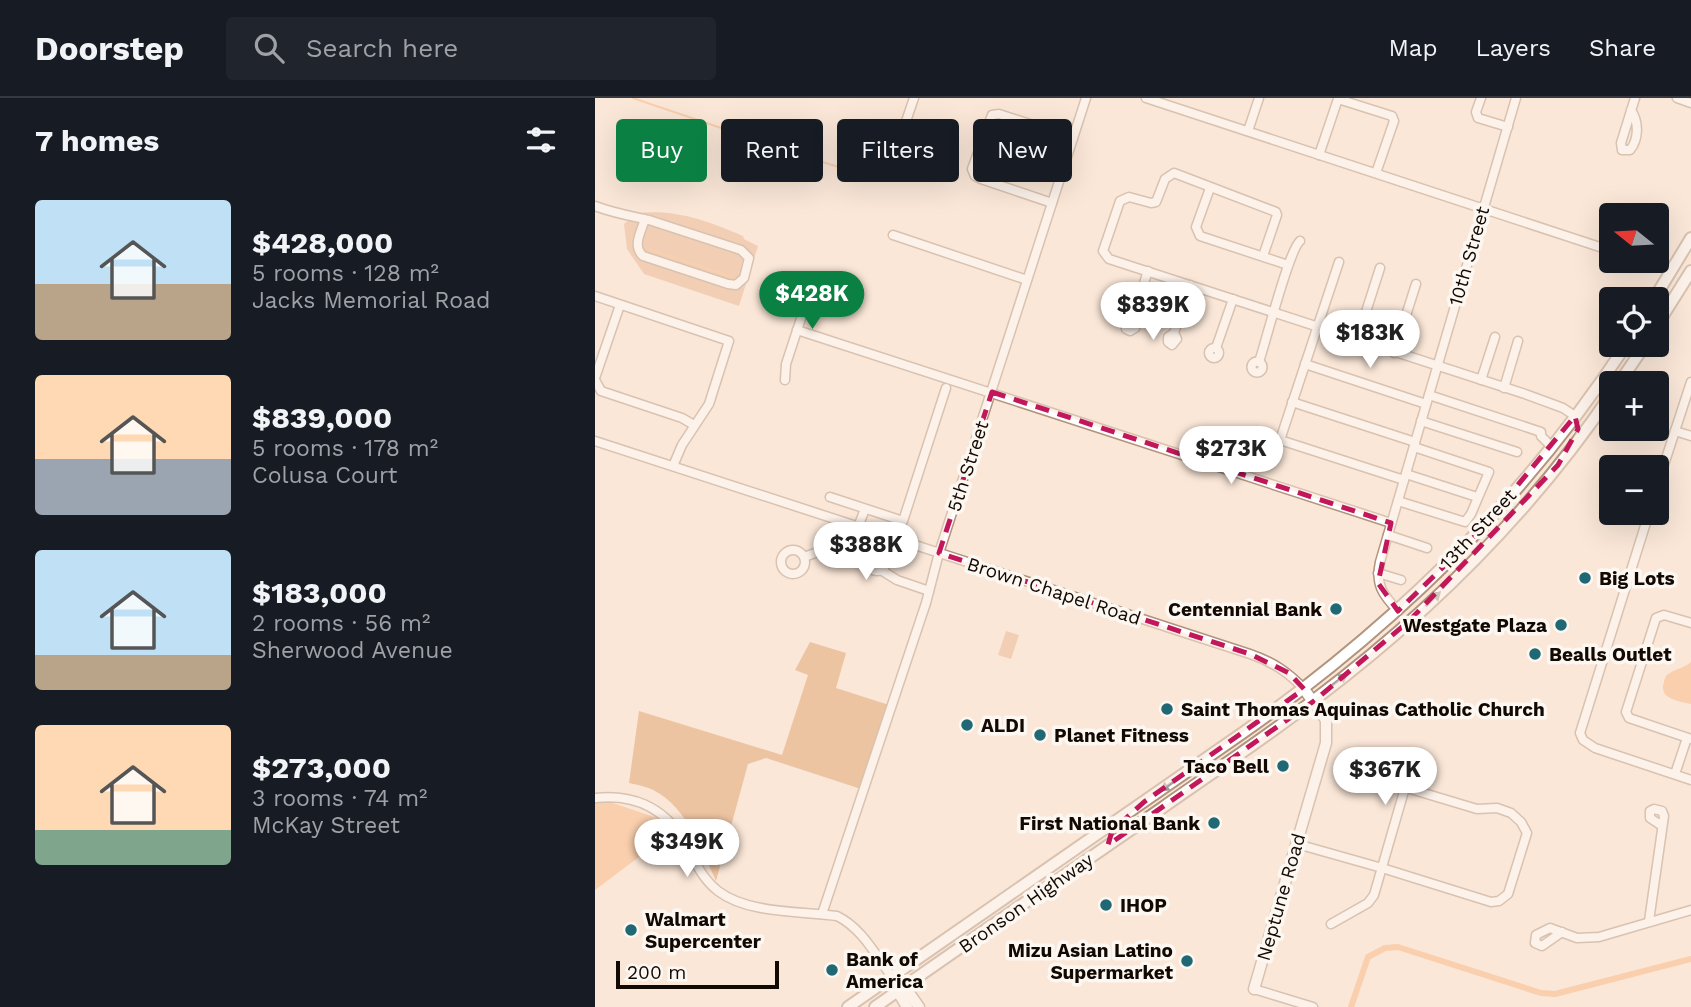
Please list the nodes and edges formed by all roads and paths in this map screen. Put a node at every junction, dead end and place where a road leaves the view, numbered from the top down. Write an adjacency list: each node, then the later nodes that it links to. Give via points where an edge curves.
1 (914, 98): 10 (street)
2 (1086, 98): 13 (street, 5th Street)
3 (1146, 98): 8 (street)
4 (1259, 98): 12 (street)
5 (1481, 98): 11 (street, via 1478,118)
6 (1516, 98): 11 (street, 10th Street)
7 (1635, 98): 9 (street)
8 (1172, 102): 12 (street)
9 (1631, 110)
10 (907, 119)
11 (1507, 127): 19 (street, 10th Street)
12 (1248, 131): 14 (street)
13 (1073, 138): 17 (street, 5th Street); 17 (street, via 992,115 972,169 981,179)
14 (1319, 155): 15 (street); 15 (street, via 1338,99 1378,111 1394,121)
15 (1376, 173): 19 (street)
16 (1210, 188): 26 (street, via 1276,212); 26 (street, via 1197,233); 32 (street, via 1174,173 1165,179 1156,202 1123,198 1103,251 1109,259)
17 (1052, 203): 35 (street, 5th Street)
18 (595, 206): 20 (street)
19 (1483, 208): 24 (street); 60 (street, 10th Street)
20 (645, 219): 20 (street, via 741,250 749,258 744,278 736,285 728,284 643,256 637,243)
21 (893, 235): 35 (street)
22 (1691, 238): 31 (highway)
23 (1300, 241): 28 (street)
24 (1599, 247)
25 (1691, 248): 33 (highway, via 1684,263)
26 (1263, 256): 28 (street)
27 (1339, 262): 46 (street)
28 (1288, 265): 44 (street)
29 (1380, 268): 50 (street)
30 (1669, 269): 31 (street)
31 (1672, 270): 38 (highway); 39 (highway, via 1674,286)
32 (1147, 271): 37 (street); 45 (street)
33 (1690, 274): 43 (highway)
34 (814, 279): 47 (street)
35 (1027, 280): 68 (street, 5th Street)
36 (1416, 284): 53 (street)
37 (1190, 285): 41 (street); 48 (street)
38 (1661, 287)
39 (1669, 294)
40 (595, 296): 42 (street)
41 (1233, 299): 44 (street); 52 (street)
42 (620, 305): 62 (street); 74 (street, via 729,341 709,404)
43 (1669, 306)
44 (1274, 312): 46 (street); 58 (street)
45 (1132, 319)
46 (1317, 327): 50 (street); 59 (street)
47 (797, 330): 63 (street); 68 (street)
48 (1174, 334)
49 (1495, 337): 64 (street)
50 (1357, 340): 53 (street)
51 (1518, 341): 67 (street)
52 (1216, 348)
53 (1394, 352): 60 (street)
54 (1618, 357): 57 (highway, 13th Street)
55 (1633, 357): 61 (highway)
56 (1637, 357): 61 (highway)
57 (1615, 361): 72 (highway, 13th Street); 75 (highway, via 1615,371 1584,414)
58 (1259, 362)
59 (1305, 364): 69 (street); 70 (street)
60 (1437, 367): 64 (street); 69 (street, 10th Street)
61 (1628, 370)
62 (595, 379): 74 (street, via 601,391)
63 (785, 380)
64 (1481, 380): 67 (street)
65 (1691, 382): 76 (street)
66 (946, 388): 89 (street, via 903,522)
67 (1504, 388): 72 (street)
68 (992, 392): 90 (street); 96 (street, 5th Street)
69 (1428, 399): 73 (street, 10th Street); 80 (street, via 1541,432)
70 (1292, 402): 79 (street); 85 (street, via 1280,440)
71 (1599, 411): 75 (highway, 13th Street)
72 (1575, 416): 80 (highway, 13th Street); 83 (highway, via 1577,429)
73 (1421, 421): 79 (street, 10th Street); 81 (street)
74 (695, 425): 84 (street)
75 (1589, 425): 83 (highway, 13th Street)
76 (1675, 431): 77 (street); 82 (street)
77 (1691, 436)
78 (595, 441): 84 (street, Brown Chapel Road)
79 (1414, 445): 85 (street, 10th Street); 87 (street, via 1489,472)
80 (1552, 447): 104 (highway, 13th Street, via 1478,533)
81 (1517, 453)
82 (1667, 455)
83 (1564, 457): 107 (highway, 13th Street, one-way to 83, via 1450,583)
84 (673, 466): 92 (street, Brown Chapel Road)
85 (1405, 477): 87 (street); 88 (street, 10th Street)
86 (830, 497): 89 (street)
87 (1477, 497): 88 (street, via 1465,522)
88 (1398, 501): 90 (street, 10th Street)
89 (865, 509): 92 (street)
90 (1391, 523): 93 (street, 10th Street)
91 (1645, 525): 110 (street, via 1580,726 1583,740 1595,748)
92 (858, 527): 94 (street, Brown Chapel Road)
93 (1388, 535): 95 (street); 101 (street, 10th Street)
94 (886, 537): 96 (street, Brown Chapel Road); 97 (street)
95 (1427, 548)
96 (939, 553): 103 (street, 5th Street); 106 (street, Brown Chapel Road, via 1268,660)
97 (880, 554): 99 (street); 100 (street, via 886,561)
98 (804, 557): 99 (street, via 829,548)
99 (869, 559): 100 (street, via 871,568)
100 (881, 570): 103 (street)
101 (1378, 573): 102 (street); 104 (street, via 1382,593)
102 (1401, 580)
103 (929, 591): 124 (street, 5th Street)
104 (1398, 611): 106 (highway, 13th Street)
105 (1691, 623): 108 (street, via 1664,614 1656,618 1626,712 1629,718)
106 (1304, 689): 107 (main road, Neptune Road); 115 (highway, 13th Street, one-way to 115)
107 (1314, 701): 114 (highway, 13th Street); 119 (main road, Neptune Road, via 1327,720 1326,743)
108 (1689, 738): 110 (street)
109 (1415, 753): 112 (street)
110 (1675, 775): 111 (street)
111 (1691, 780)
112 (1406, 788): 121 (street); 121 (street, via 1477,809 1511,813 1527,833 1508,894 1499,901)
113 (595, 798): 124 (street, via 640,801 661,812 681,836 702,876 735,901)
114 (1176, 798): 118 (highway, Bronson Highway)
115 (1144, 802): 117 (highway, Bronson Highway); 118 (highway, via 1112,831)
116 (1662, 827): 126 (street)
117 (1100, 832): 120 (highway, via 1098,845); 122 (highway, Bronson Highway)
118 (1108, 845): 120 (highway, Bronson Highway)
119 (1297, 845): 121 (street); 131 (main road, Neptune Road)
120 (1085, 861): 125 (highway, Bronson Highway)
121 (1382, 867): 127 (street, via 1368,903)
122 (1035, 877): 125 (highway, via 1007,908); 129 (highway, Bronson Highway)
123 (1691, 910): 126 (street)
124 (822, 914): 129 (street, via 837,916 855,927)
125 (1005, 918): 130 (highway, Bronson Highway)
126 (1650, 921): 128 (street, via 1599,937 1577,938)
127 (1331, 924)
128 (1562, 932)
129 (892, 977): 130 (main road); 132 (highway, Bronson Highway)
130 (901, 989): 133 (highway, Bronson Highway); 134 (main road); 135 (main road)
131 (1254, 989): 136 (street)
132 (848, 1007)
133 (875, 1007)
134 (907, 1007)
135 (919, 1007)
136 (1313, 1007)

